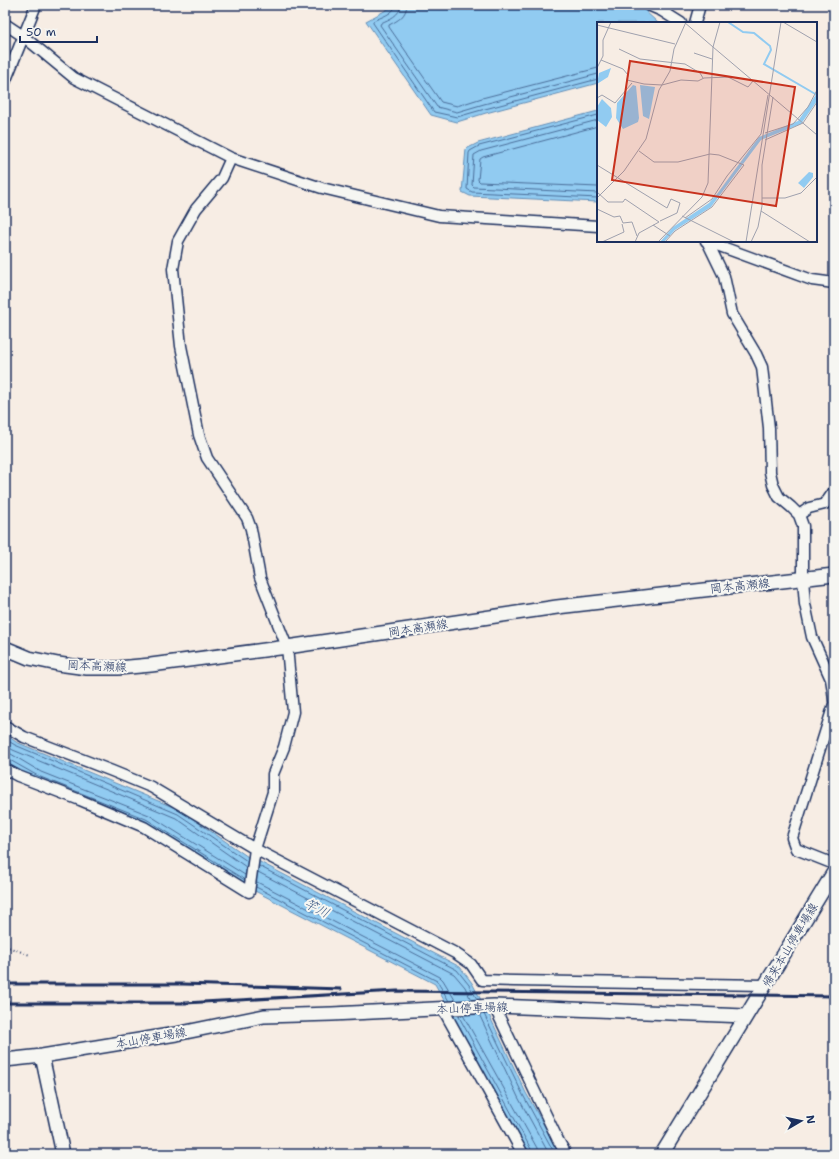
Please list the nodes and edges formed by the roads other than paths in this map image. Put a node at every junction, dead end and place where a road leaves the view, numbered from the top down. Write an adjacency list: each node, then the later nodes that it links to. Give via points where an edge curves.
1 (36, 5): 7 (street)
2 (648, 5): 4 (street)
3 (700, 5): 5 (street)
4 (679, 22)
5 (696, 22)
6 (5, 24): 7 (street)
7 (23, 36): 8 (street); 9 (street, via 74,78)
8 (5, 82)
9 (231, 158): 10 (street, via 322,188 439,216); 18 (street, via 222,178 196,209 178,241 173,269 181,346 199,435 207,458 247,518 260,578)
10 (597, 226)
11 (707, 242): 15 (street, via 724,276 732,314 762,367 773,485 779,497)
12 (710, 242): 13 (street, via 812,280)
13 (834, 283)
14 (834, 491): 15 (street, via 825,504 809,508)
15 (799, 515): 17 (street, via 803,526)
16 (834, 574): 17 (main road, 岡本高瀬線)
17 (803, 579): 18 (main road, 岡本高瀬線, via 557,607); 20 (street, via 812,637 830,679)
18 (287, 647): 19 (main road, 岡本高瀬線, via 118,668 87,668 58,664 29,658); 23 (street, via 293,712 284,747 273,774 273,792)
19 (5, 648)
20 (834, 703): 24 (street, via 792,838 796,849)
21 (5, 726): 23 (street, via 24,737 151,787)
22 (5, 769): 23 (street, via 144,827 249,892)
23 (255, 853): 26 (street, via 455,953 471,964 482,980)
24 (834, 864)
25 (834, 872): 26 (main road, 帰来本山停車場線)
26 (766, 985): 29 (main road, 帰来本山停車場線)
27 (494, 1006): 28 (main road, 本山停車場線); 29 (main road, 本山停車場線); 34 (street)
28 (442, 1009): 30 (main road, 本山停車場線, via 264,1016 176,1034); 33 (street)
29 (745, 1016): 35 (main road)
30 (42, 1056): 31 (main road, 本山停車場線); 32 (main road)
31 (5, 1060)
32 (63, 1154)
33 (523, 1154)
34 (566, 1154)
35 (662, 1154)

